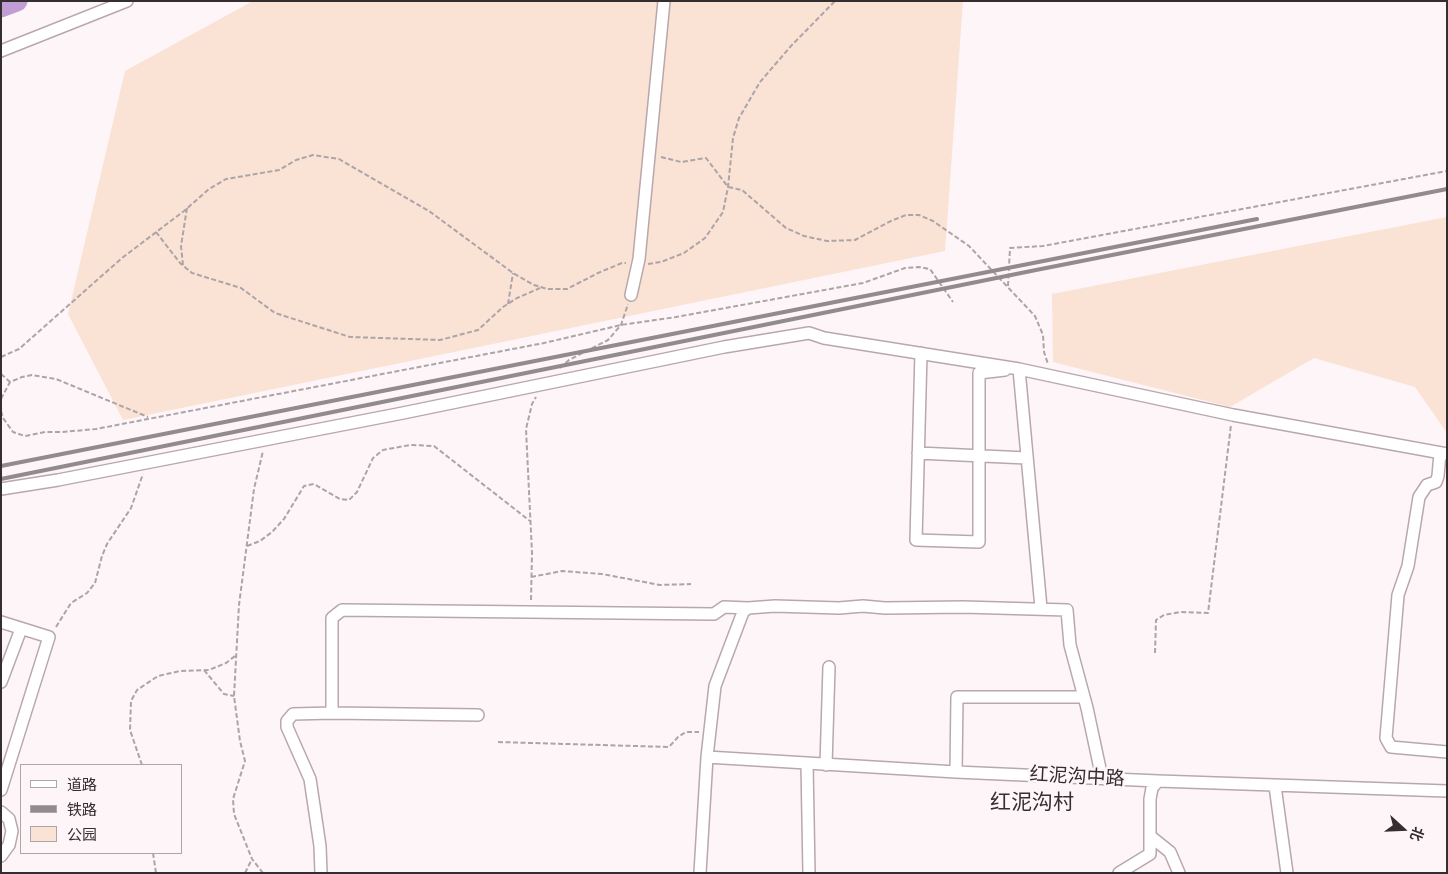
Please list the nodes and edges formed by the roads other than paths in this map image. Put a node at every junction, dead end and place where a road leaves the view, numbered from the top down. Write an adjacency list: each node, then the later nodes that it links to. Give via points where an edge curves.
1 (127, 1): 3 (street)
2 (664, 1): 4 (street, via 638,264)
3 (1, 51)
4 (631, 295)
5 (921, 353): 6 (street); 7 (street); 11 (street, via 824,338 809,332)
6 (1019, 369): 8 (street, via 1233,415); 9 (street, via 979,373); 10 (street)
7 (918, 453): 9 (street); 9 (street, via 916,540 979,542)
8 (1443, 454): 21 (street, via 1436,482 1427,485 1419,497 1408,566 1398,595 1386,738 1391,747)
9 (979, 456): 10 (street)
10 (1027, 458): 13 (street)
11 (1, 489)
12 (748, 608): 13 (street); 19 (street, via 724,607 714,614 342,610 332,618); 22 (street, via 743,612 715,686)
13 (1041, 608): 18 (street, via 1067,610 1070,645)
14 (1, 622): 15 (street)
15 (21, 629): 17 (street); 29 (street, via 49,637)
16 (829, 667): 24 (street)
17 (1, 682)
18 (1084, 697): 25 (street, via 957,696); 26 (street)
19 (332, 713): 20 (street); 34 (street, via 293,714 287,721 310,778)
20 (478, 715)
21 (1447, 752)
22 (707, 757): 23 (street, 红泥沟中路); 35 (street)
23 (807, 764): 24 (street, 红泥沟中路); 36 (street)
24 (826, 765): 25 (street, 红泥沟中路)
25 (956, 772): 26 (street, 红泥沟中路)
26 (1102, 778): 27 (street, 红泥沟中路)
27 (1158, 781): 28 (street, 红泥沟中路); 32 (street, via 1152,788)
28 (1275, 786): 30 (street, 红泥沟中路); 39 (street)
29 (1, 790)
30 (1447, 791)
31 (1, 812): 33 (street, via 9,819 12,831 9,845)
32 (1150, 836): 37 (street, via 1150,854); 38 (street, via 1170,852)
33 (1, 856)
34 (321, 873)
35 (700, 873)
36 (808, 873)
37 (1119, 873)
38 (1179, 873)
39 (1287, 873)

